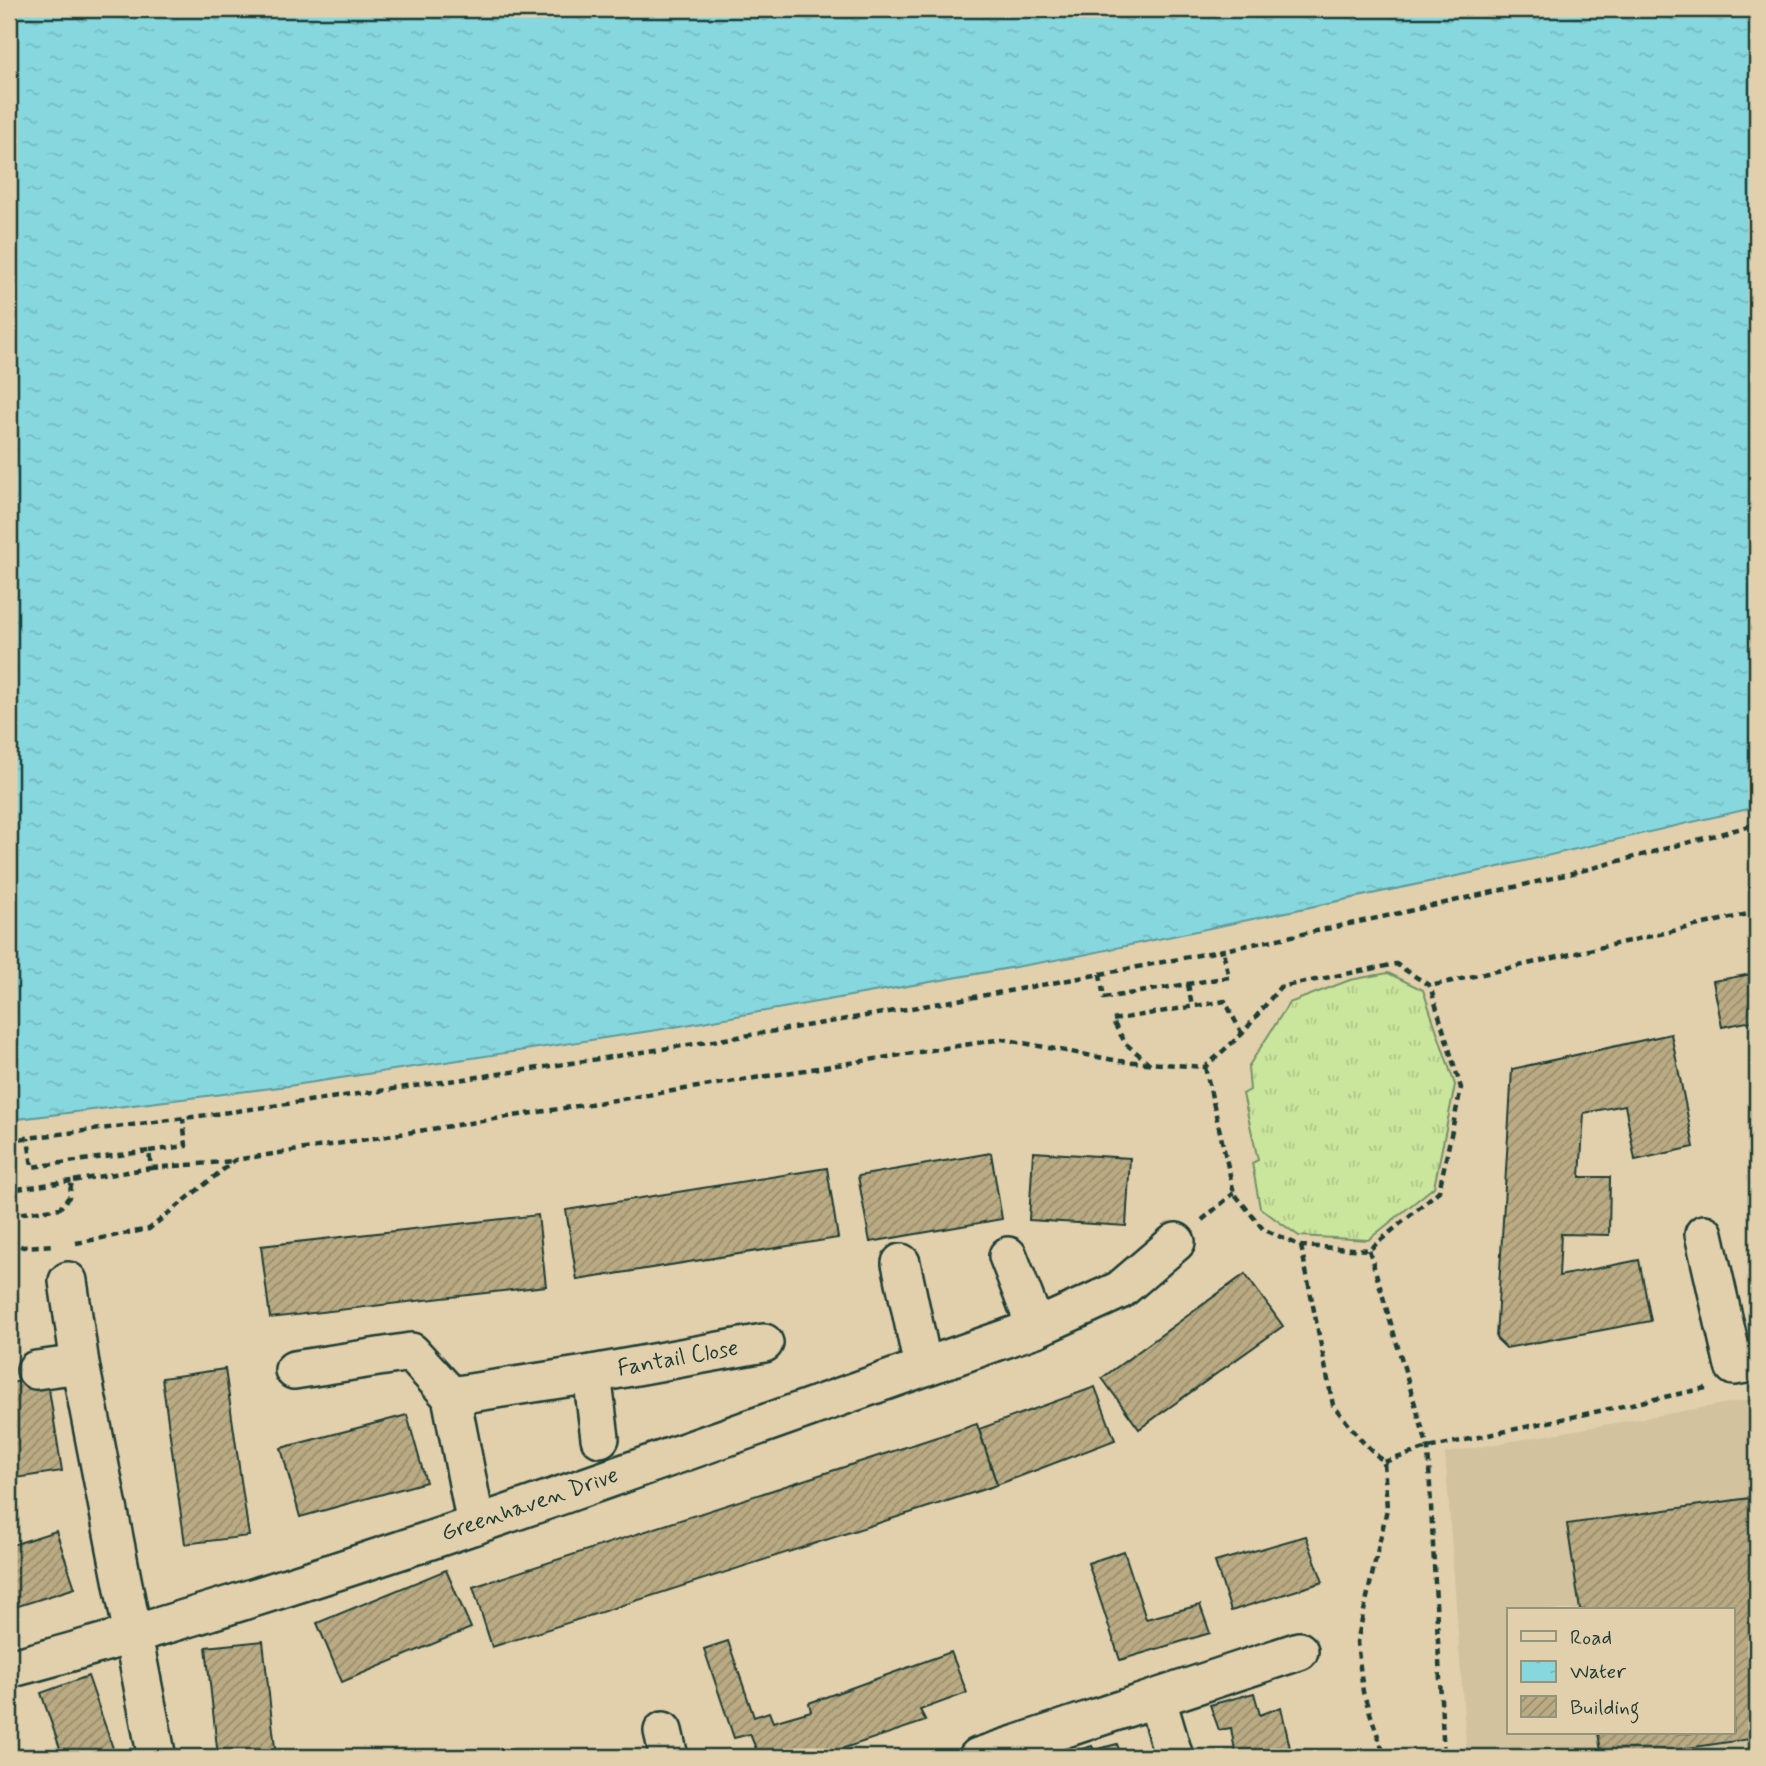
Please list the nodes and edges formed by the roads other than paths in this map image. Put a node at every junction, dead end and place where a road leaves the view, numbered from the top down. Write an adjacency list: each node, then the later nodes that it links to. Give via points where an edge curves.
1 (1704, 1234): 9 (street)
2 (1176, 1242): 6 (street, Greenhaven Drive, via 1120,1290)
3 (1007, 1256): 6 (street)
4 (901, 1263): 10 (street)
5 (68, 1281): 8 (street)
6 (1035, 1328): 10 (street, Greenhaven Drive)
7 (764, 1343): 13 (street, Fantail Close)
8 (80, 1364): 11 (street); 17 (street)
9 (1746, 1364)
10 (923, 1367): 16 (street, Greenhaven Drive)
11 (36, 1370)
12 (293, 1370): 14 (street, via 411,1352)
13 (592, 1374): 14 (street, Fantail Close); 15 (street, Fantail Close)
14 (451, 1396): 16 (street)
15 (600, 1438)
16 (476, 1525): 17 (street, Greenhaven Drive)
17 (134, 1636): 19 (street, Greenhaven Drive); 21 (street)
18 (1299, 1651): 20 (street)
19 (9, 1669)
20 (1157, 1700): 22 (street); 23 (street)
21 (156, 1753)
22 (978, 1757)
23 (1174, 1757)

